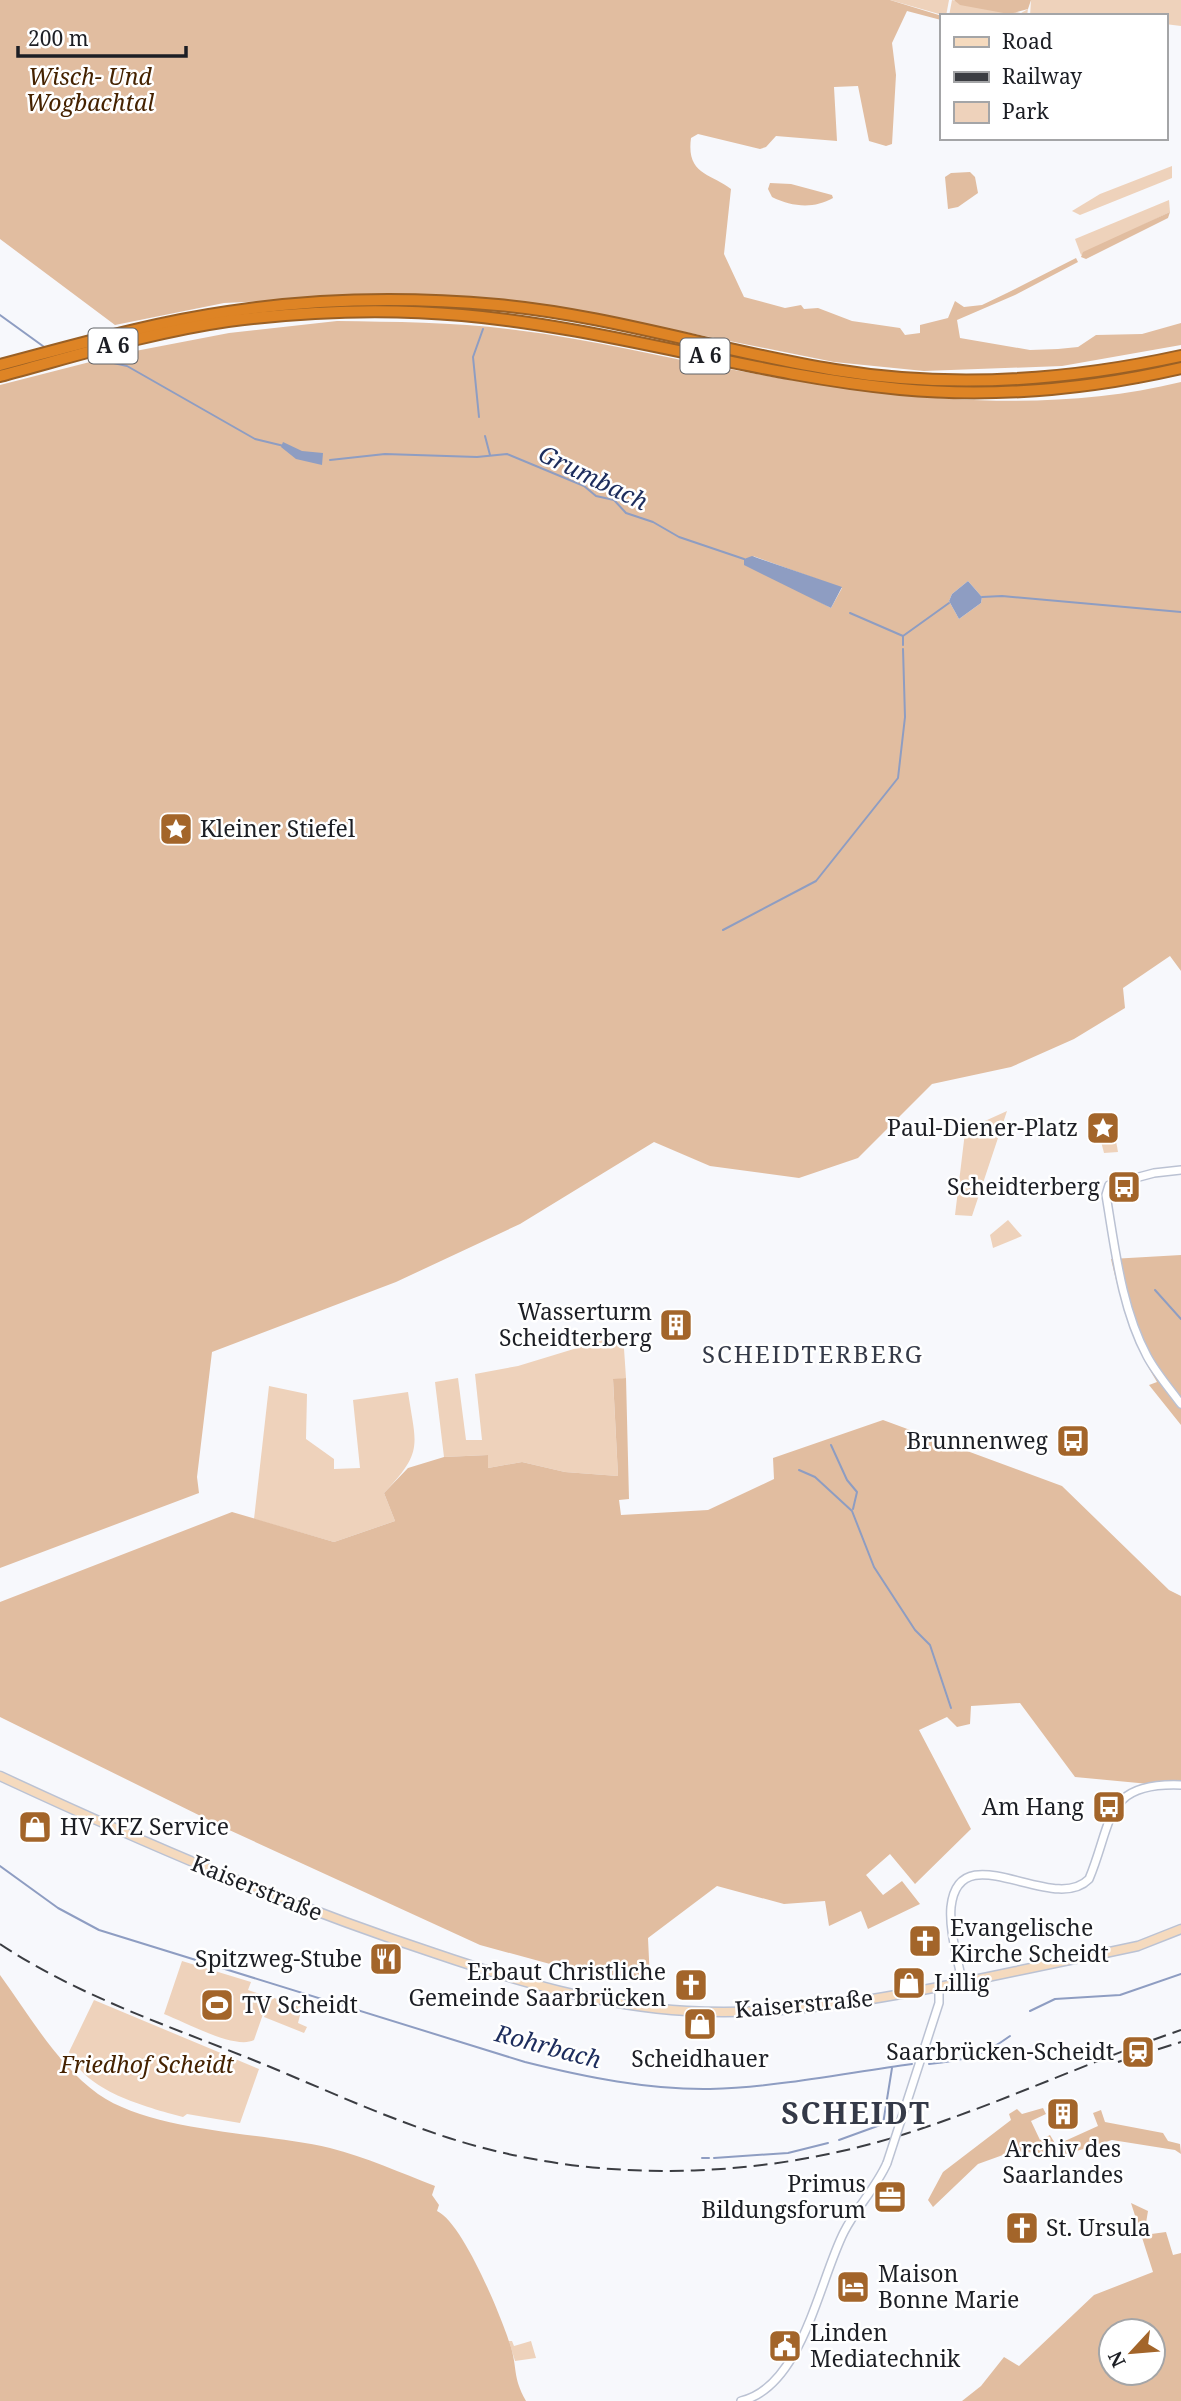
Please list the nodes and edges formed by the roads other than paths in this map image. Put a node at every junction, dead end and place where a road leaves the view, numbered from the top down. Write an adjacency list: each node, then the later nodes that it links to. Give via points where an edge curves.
1 (227, 317): 2 (highway, A 6, via 356,300 502,306 836,370 928,380 1058,377); 3 (highway, A 6, via 131,332); 4 (highway, A 6, via 356,312 488,317 584,331 835,381 927,391 1048,390); 5 (highway, A 6)
2 (1181, 356)
3 (0, 365)
4 (1181, 368)
5 (0, 376)
6 (1181, 1170): 7 (street, via 1109,1185 1106,1195 1127,1307 1143,1348)
7 (1181, 1405)
8 (0, 1776): 12 (main road, Kaiserstraße, via 290,1904 523,1983 646,2007 700,2011 843,2004)
9 (1181, 1785): 11 (street, via 1147,1786 1121,1800 1083,1885 1054,1888 976,1873 962,1880 951,1911)
10 (1181, 1929): 11 (main road, Kaiserstraße, via 1138,1946)
11 (962, 1982): 12 (main road, Kaiserstraße)
12 (939, 1987): 13 (street, bridge, via 939,2003 887,2163 842,2237 793,2354 767,2390)
13 (741, 2401)

